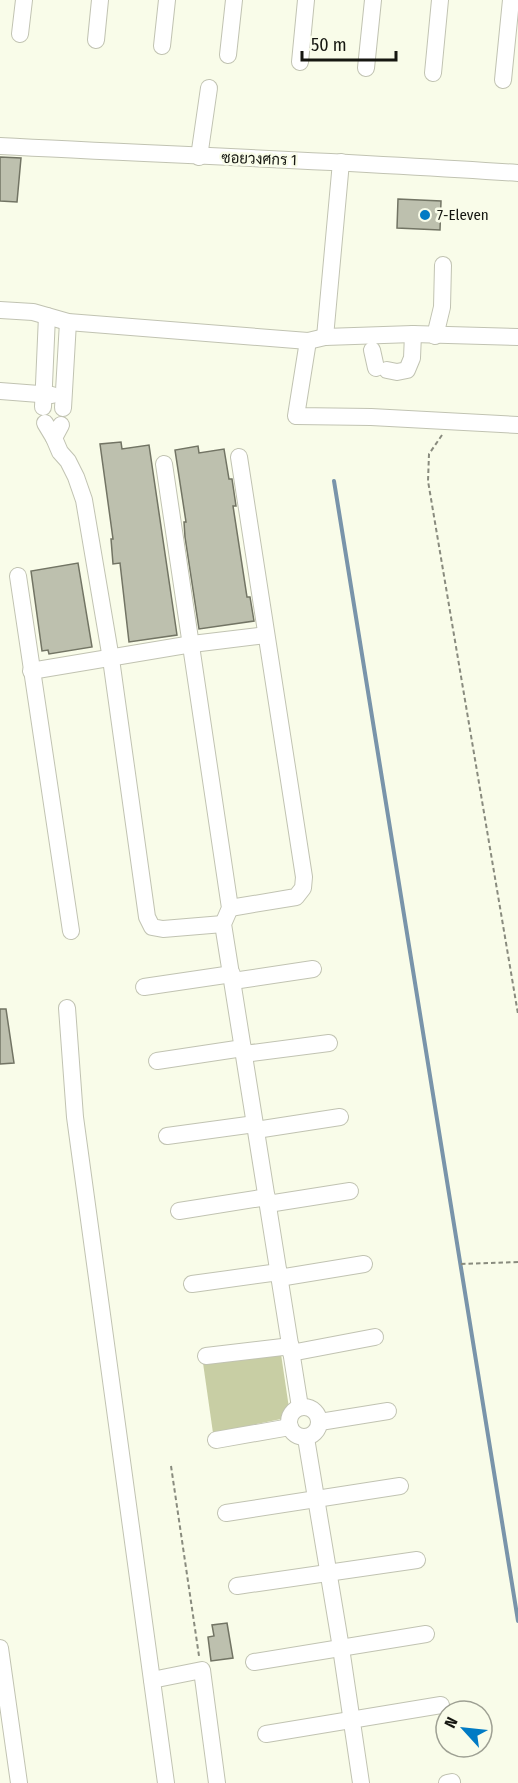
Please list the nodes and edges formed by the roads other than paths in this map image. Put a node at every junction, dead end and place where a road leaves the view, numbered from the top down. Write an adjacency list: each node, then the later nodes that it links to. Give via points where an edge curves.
1 (24, 0): 9 (street)
2 (100, 0): 10 (street)
3 (166, 0): 11 (street)
4 (234, 0): 12 (street)
5 (306, 0): 13 (street)
6 (373, 0): 14 (street)
7 (440, 0): 15 (street)
8 (511, 0): 16 (street)
9 (20, 34)
10 (96, 40)
11 (162, 46)
12 (228, 56)
13 (300, 62)
14 (366, 68)
15 (433, 73)
16 (503, 80)
17 (209, 88): 19 (street)
18 (0, 146): 19 (street, ซอยวงศกร 1)
19 (199, 157): 20 (street, ซอยวงศกร 1)
20 (341, 162): 21 (street, ซอยวงศกร 1); 29 (street)
21 (518, 173)
22 (443, 265): 27 (street, via 442,307)
23 (0, 310): 24 (street)
24 (46, 316): 25 (street); 32 (street)
25 (68, 322): 29 (street); 32 (street)
26 (413, 334): 27 (street); 29 (street); 30 (street, via 407,370 381,369)
27 (435, 336): 28 (street)
28 (518, 337)
29 (316, 339): 33 (street, via 296,416)
30 (372, 350)
31 (0, 391): 32 (street)
32 (53, 413): 39 (street, via 60,452 82,490)
33 (518, 425)
34 (239, 457): 37 (street)
35 (164, 464): 38 (street)
36 (18, 576): 40 (street)
37 (266, 635): 38 (street); 41 (street, via 303,888 296,897)
38 (192, 644): 39 (street); 41 (street)
39 (111, 659): 40 (street); 42 (street, via 147,917 152,927 163,929)
40 (31, 671): 43 (street)
41 (230, 908): 42 (street)
42 (223, 924): 45 (street)
43 (71, 931)
44 (313, 969): 45 (street)
45 (232, 977): 46 (street); 49 (street)
46 (144, 987)
47 (67, 1008): 79 (street, via 75,1117)
48 (329, 1043): 49 (street)
49 (243, 1051): 50 (street); 52 (street)
50 (157, 1061)
51 (339, 1117): 52 (street)
52 (255, 1127): 53 (street); 55 (street)
53 (167, 1136)
54 (350, 1191): 55 (street)
55 (268, 1200): 56 (street); 58 (street)
56 (179, 1211)
57 (364, 1264): 58 (street)
58 (279, 1275): 59 (street); 61 (street)
59 (192, 1284)
60 (375, 1338): 61 (street)
61 (291, 1350): 62 (street); 63 (street)
62 (206, 1356)
63 (300, 1407): 65 (street, via 315,1410); 66 (street, via 290,1417)
64 (388, 1411): 65 (street)
65 (320, 1422): 67 (street, via 315,1433)
66 (290, 1427): 67 (street, via 296,1435); 68 (street)
67 (306, 1438): 70 (street)
68 (216, 1440)
69 (400, 1486): 70 (street)
70 (317, 1499): 71 (street); 73 (street)
71 (226, 1513)
72 (417, 1560): 73 (street)
73 (329, 1572): 74 (street); 77 (street)
74 (237, 1586)
75 (426, 1634): 77 (street)
76 (0, 1648): 83 (street)
77 (341, 1648): 78 (street); 81 (street)
78 (254, 1662)
79 (152, 1680): 84 (street); 85 (street, via 201,1670)
80 (434, 1706): 81 (street)
81 (351, 1722): 82 (street); 86 (street)
82 (266, 1734)
83 (19, 1783)
84 (166, 1783)
85 (217, 1783)
86 (361, 1783)

